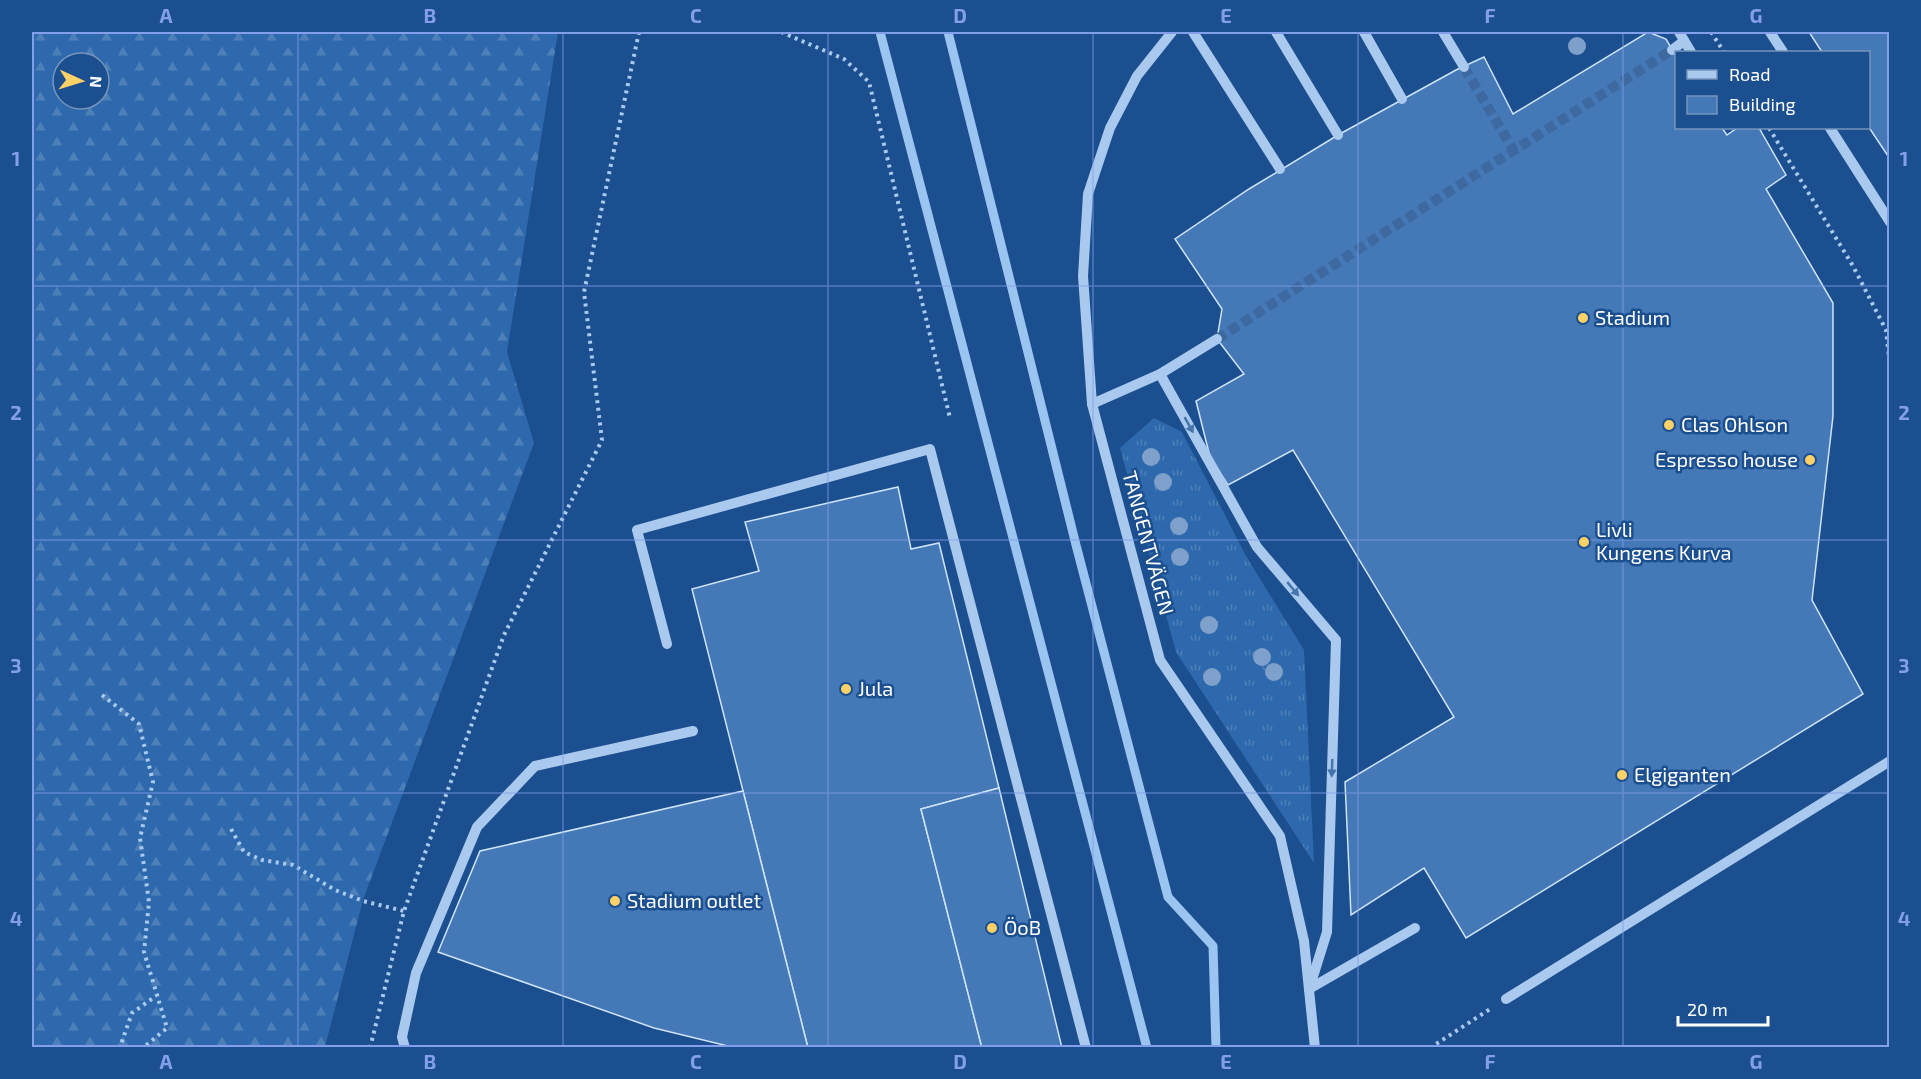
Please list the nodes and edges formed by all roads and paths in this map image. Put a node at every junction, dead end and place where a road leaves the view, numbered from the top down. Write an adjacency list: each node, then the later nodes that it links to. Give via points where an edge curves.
1 (639, 32): 33 (path, via 584,292 602,440 504,635)
2 (781, 32): 27 (path, via 844,59 869,82)
3 (1172, 32): 26 (street, TANGENTVÄGEN, via 1137,76 1110,128 1088,194 1083,276)
4 (1193, 32): 20 (street)
5 (1276, 32): 19 (street)
6 (1364, 32): 16 (street)
7 (1443, 32): 15 (street)
8 (1711, 32): 13 (path)
9 (1770, 32): 14 (street)
10 (1681, 36): 11 (street); 12 (street)
11 (1672, 50)
12 (1690, 51)
13 (1723, 51)
14 (1783, 51)
15 (1464, 67)
16 (1402, 99)
17 (1770, 129): 22 (path)
18 (1831, 129): 21 (street)
19 (1338, 135)
20 (1280, 169)
21 (1890, 222)
22 (1888, 329): 24 (path)
23 (1217, 339): 25 (street)
24 (1890, 366)
25 (1160, 374): 26 (street); 35 (street, one-way to 35, via 1257,547 1336,640 1327,932)
26 (1092, 404): 35 (street, TANGENTVÄGEN, via 1160,660 1280,836 1304,941)
27 (950, 418)
28 (667, 644): 42 (street, via 637,530 930,449)
29 (102, 695): 36 (path, via 139,724 153,782 140,838 148,902 144,952)
30 (693, 731): 41 (street, via 535,765 477,827 416,973 402,1037)
31 (1890, 761): 37 (street)
32 (231, 829): 33 (path, via 244,852 262,860 293,865 335,890)
33 (405, 911): 40 (path)
34 (1415, 927): 35 (street)
35 (1309, 989): 43 (street, TANGENTVÄGEN)
36 (156, 996): 38 (path, via 132,1013); 39 (path, via 167,1028)
37 (1506, 999): 44 (path)
38 (117, 1047)
39 (143, 1047)
40 (370, 1047)
41 (405, 1047)
42 (1086, 1047)
43 (1315, 1047)
44 (1430, 1047)

